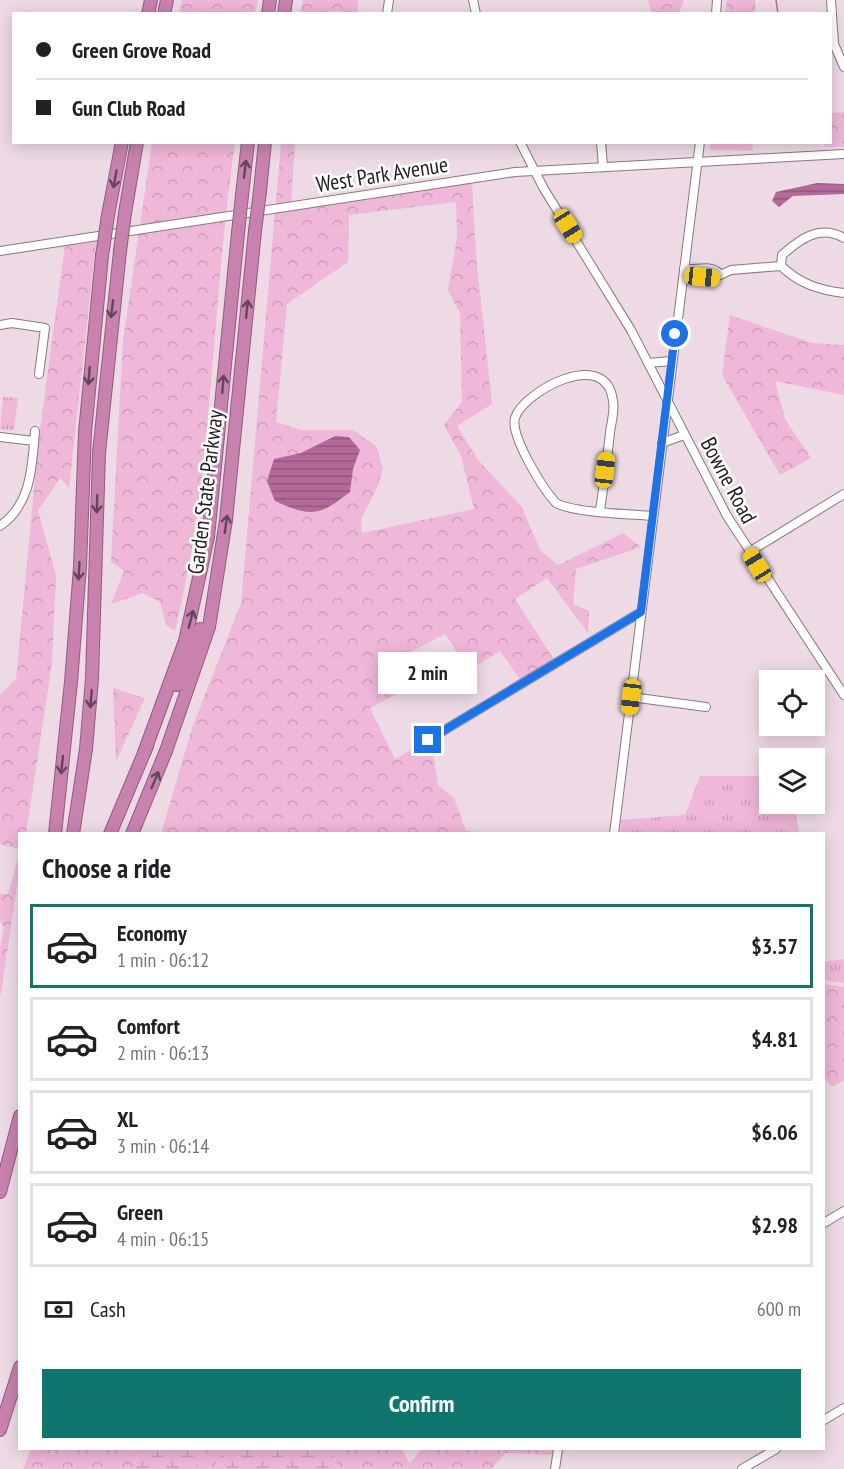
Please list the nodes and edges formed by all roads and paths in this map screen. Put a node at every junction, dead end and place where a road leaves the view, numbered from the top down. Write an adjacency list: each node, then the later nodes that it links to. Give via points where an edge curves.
1 (832, 15): 2 (street, via 834,44)
2 (844, 67)
3 (122, 144): 41 (highway, one-way to 41, bridge, via 102,256 85,432 79,576)
4 (137, 144): 42 (highway, one-way to 42, bridge, via 120,251 99,453 91,702)
5 (248, 144): 40 (highway, Garden State Parkway, one-way to 5, bridge, via 185,641 208,537)
6 (265, 144): 34 (highway, Garden State Parkway, one-way to 6, bridge, via 229,498)
7 (521, 144): 13 (street, Bowne Road)
8 (601, 144): 12 (street)
9 (700, 144): 11 (street)
10 (844, 154): 11 (street, West Park Avenue)
11 (697, 162): 12 (street, West Park Avenue); 17 (street)
12 (603, 166): 13 (street, West Park Avenue)
13 (534, 170): 15 (street, West Park Avenue); 21 (street, Bowne Road, via 615,301)
14 (844, 238): 16 (street, via 824,232 811,234 782,255)
15 (0, 251)
16 (780, 266): 17 (street, via 731,270 714,278); 18 (street, via 803,283)
17 (684, 269): 20 (street)
18 (844, 293)
19 (0, 325): 22 (street, via 45,328)
20 (671, 361): 21 (street); 23 (street)
21 (648, 363): 23 (street, Bowne Road)
22 (39, 374)
23 (666, 400): 25 (street, Bowne Road); 28 (street)
24 (35, 431): 27 (street)
25 (684, 435): 28 (street); 33 (street, Bowne Road)
26 (0, 437): 27 (street)
27 (34, 441): 32 (street, via 27,491 14,514)
28 (662, 443): 31 (street)
29 (844, 494): 33 (street)
30 (600, 510): 30 (street, via 613,400 601,380 578,374 525,403 516,416 514,430 556,502); 31 (street)
31 (653, 516): 35 (street)
32 (0, 526)
33 (749, 552): 36 (street, Bowne Road)
34 (215, 582): 40 (highway, via 195,642); 44 (highway, Garden State Parkway, one-way to 34, via 194,674 209,627)
35 (641, 612): 37 (street); 39 (street)
36 (844, 695)
37 (631, 697): 38 (street); 45 (street)
38 (706, 707)
39 (428, 740)
40 (144, 753): 43 (highway)
41 (55, 832)
42 (73, 832)
43 (111, 832)
44 (133, 832)
45 (614, 832)
46 (18, 1124): 47 (highway)
47 (0, 1192)
48 (844, 1211): 49 (street)
49 (825, 1222)
50 (18, 1366): 52 (highway)
51 (18, 1372): 52 (highway)
52 (15, 1380): 55 (highway)
53 (844, 1408): 54 (street)
54 (825, 1419)
55 (0, 1430)
56 (558, 1450): 58 (street)
57 (774, 1450): 59 (street)
58 (555, 1469)
59 (742, 1469)

